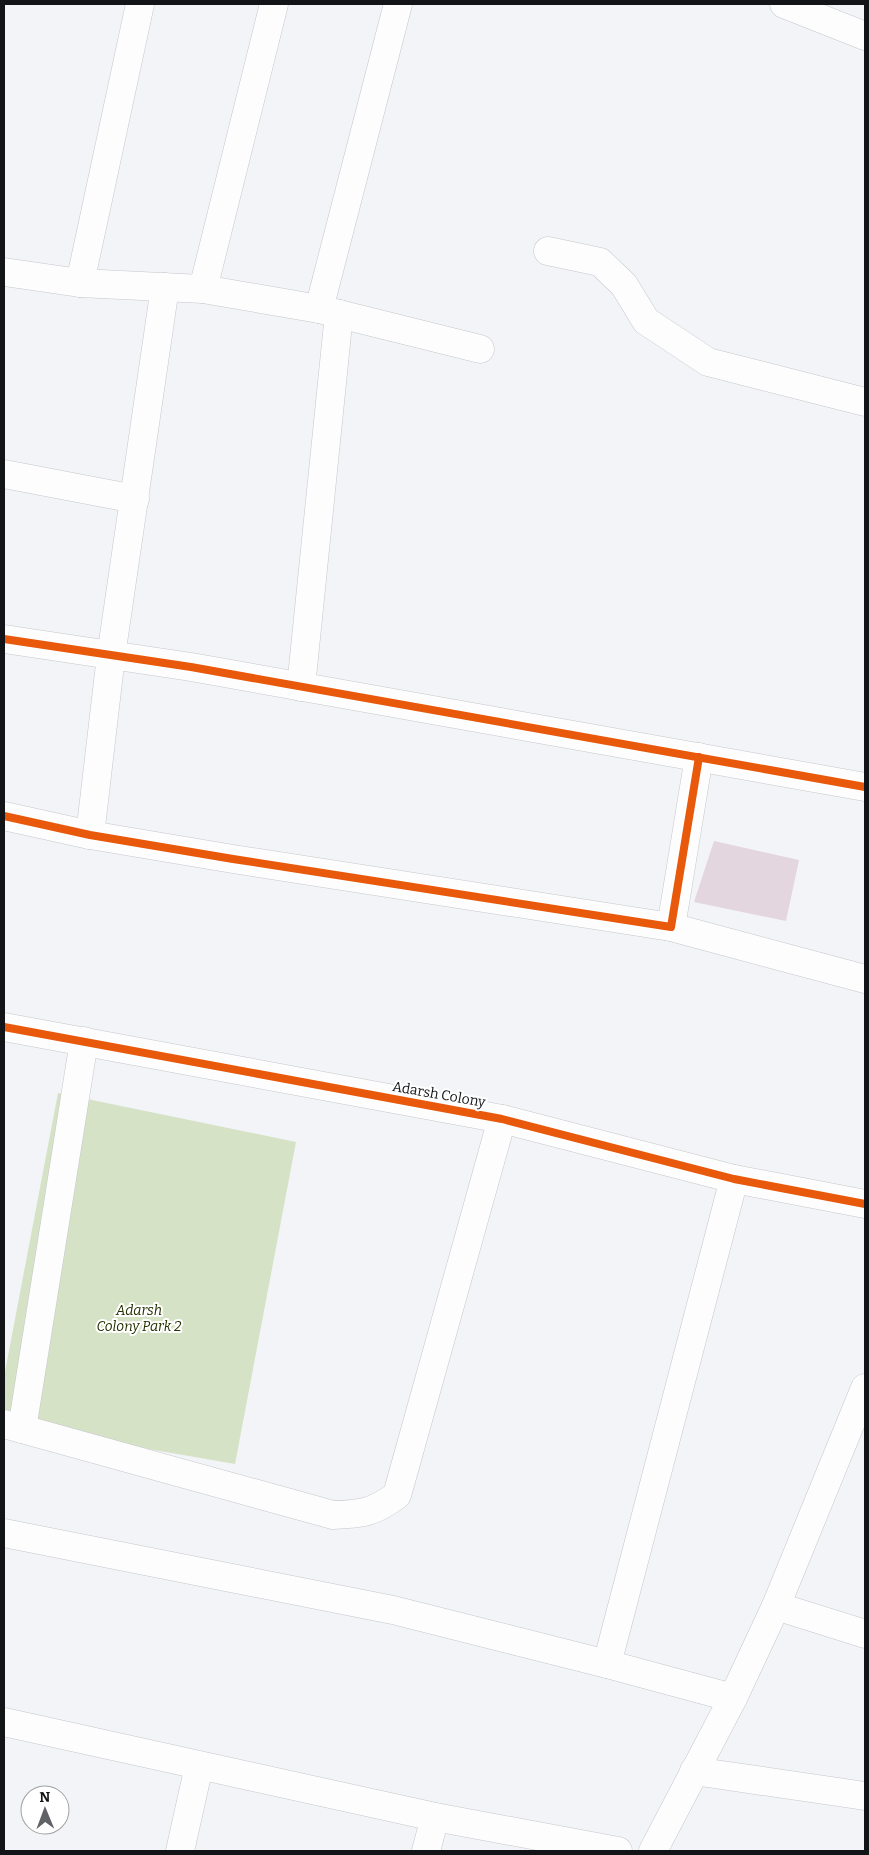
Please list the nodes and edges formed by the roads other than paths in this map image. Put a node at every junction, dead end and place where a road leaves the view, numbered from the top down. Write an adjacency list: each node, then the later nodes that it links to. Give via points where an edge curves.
1 (140, 4): 8 (street)
2 (274, 4): 10 (street)
3 (398, 4): 11 (street)
4 (784, 4): 5 (street)
5 (865, 36)
6 (548, 251): 13 (street, via 600,262 624,285 646,321 708,362)
7 (4, 272): 8 (street)
8 (80, 283): 9 (street)
9 (166, 287): 10 (street); 15 (street)
10 (204, 289): 11 (street)
11 (329, 312): 12 (street); 18 (street)
12 (480, 349)
13 (865, 402)
14 (4, 474): 15 (street)
15 (135, 499): 17 (street)
16 (4, 639): 17 (street)
17 (111, 656): 18 (street); 22 (street)
18 (301, 687): 19 (street)
19 (699, 757): 20 (street); 23 (street)
20 (865, 787)
21 (4, 816): 22 (street)
22 (90, 836): 23 (street)
23 (671, 927): 24 (street)
24 (865, 979)
25 (4, 1027): 26 (street, Adarsh Colony)
26 (84, 1042): 27 (street, Adarsh Colony); 31 (street)
27 (502, 1119): 28 (street, Adarsh Colony); 31 (street, via 397,1495 381,1507 363,1514 333,1515)
28 (734, 1179): 29 (street, Adarsh Colony); 35 (street)
29 (865, 1204)
30 (865, 1388): 33 (street)
31 (13, 1426)
32 (4, 1533): 35 (street, via 393,1610)
33 (776, 1606): 34 (street); 36 (street)
34 (865, 1634)
35 (607, 1664): 36 (street)
36 (733, 1698): 39 (street)
37 (4, 1722): 38 (street)
38 (199, 1766): 41 (street); 42 (street)
39 (694, 1771): 40 (street); 45 (street)
40 (865, 1796)
41 (434, 1817): 43 (street); 44 (street)
42 (180, 1851)
43 (426, 1851)
44 (618, 1851)
45 (653, 1851)

